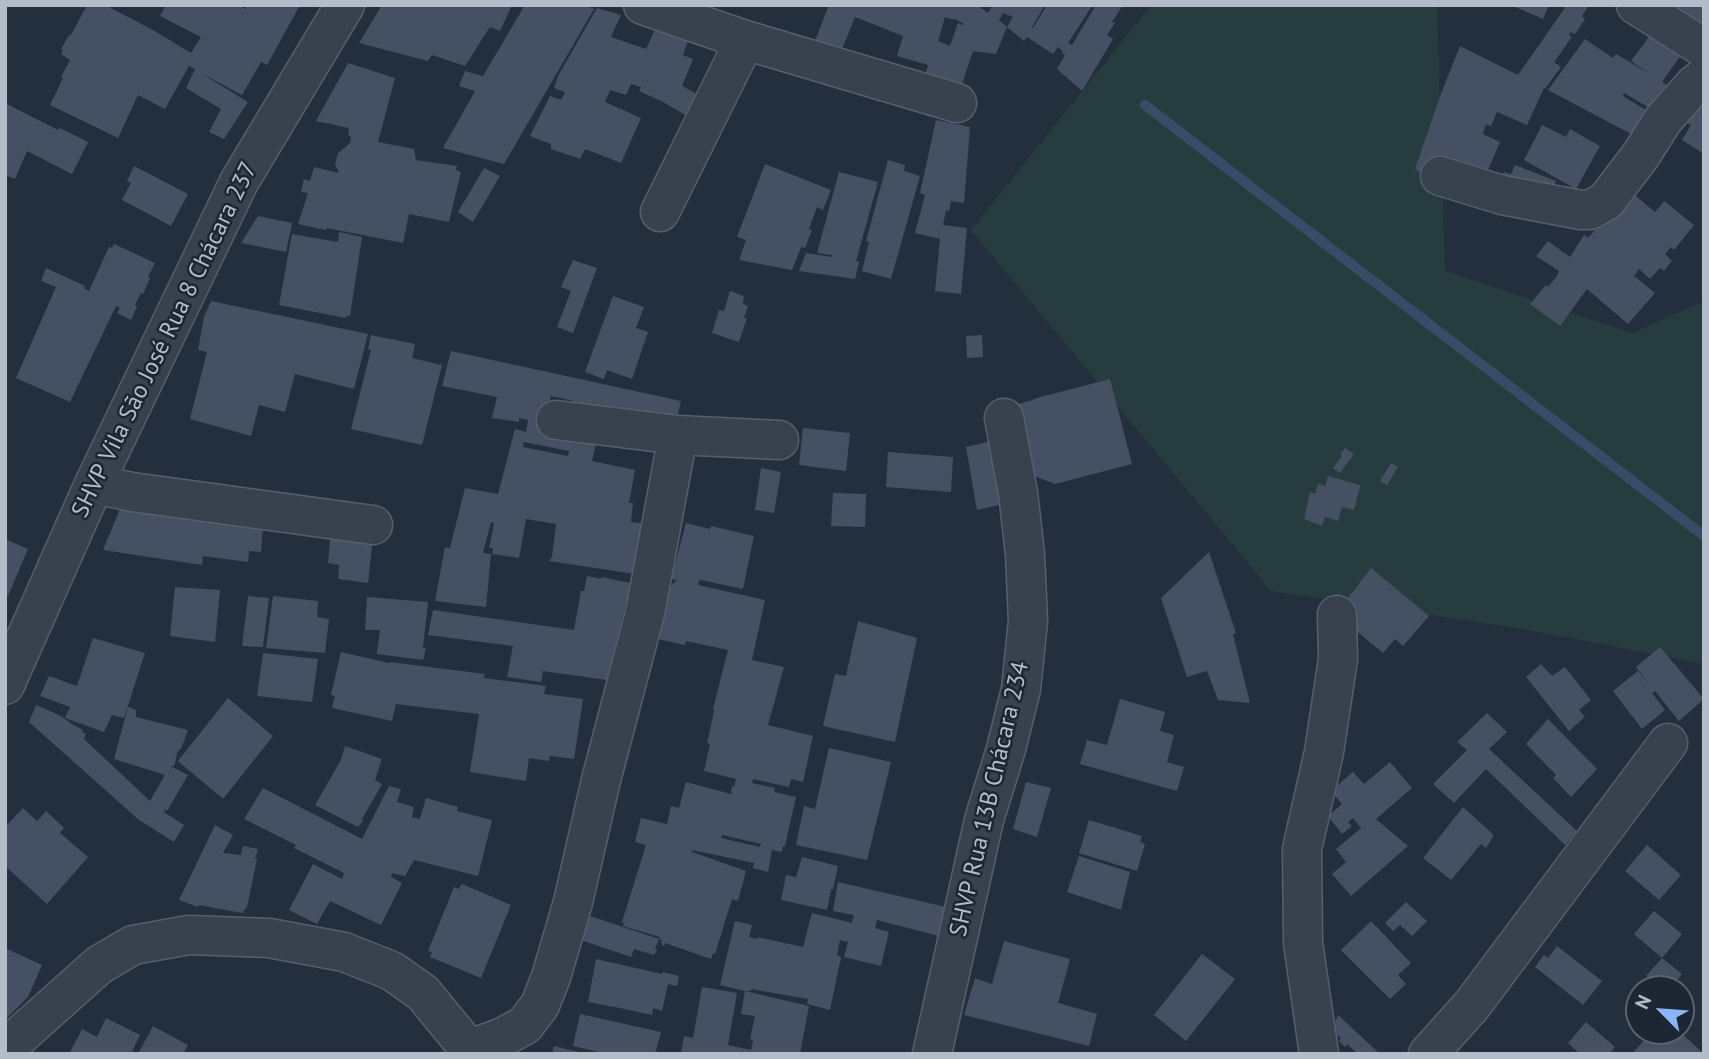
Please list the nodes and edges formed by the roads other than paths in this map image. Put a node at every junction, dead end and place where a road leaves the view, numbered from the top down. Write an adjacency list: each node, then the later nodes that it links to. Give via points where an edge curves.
1 (345, 5): 14 (street, SHVP Vila São José Rua 8 Chácara 237, via 239,182)
2 (643, 5): 4 (street)
3 (1636, 5): 5 (street)
4 (745, 40): 7 (street); 9 (street)
5 (1704, 48)
6 (1704, 78): 8 (street, via 1663,120 1606,201 1590,210 1502,195)
7 (957, 103)
8 (1440, 176)
9 (660, 212)
10 (1004, 418): 21 (street, SHVP Rua 13B Chácara 234, via 1025,554 1028,621 1021,689 984,820)
11 (556, 420): 12 (street)
12 (678, 435): 13 (street); 20 (street, via 645,613 551,977 540,1005 525,1024)
13 (779, 440)
14 (94, 484): 15 (street); 17 (street, SHVP Vila São José Rua 8 Chácara 237)
15 (373, 525)
16 (1337, 615): 22 (street, via 1339,659 1302,849 1303,943)
17 (5, 685)
18 (1668, 743): 23 (street, via 1472,1005)
19 (5, 1049): 20 (street, via 99,965 132,945 189,935 269,937 344,952 392,971 423,993)
20 (472, 1051)
21 (932, 1054)
22 (1319, 1054)
23 (1427, 1054)

